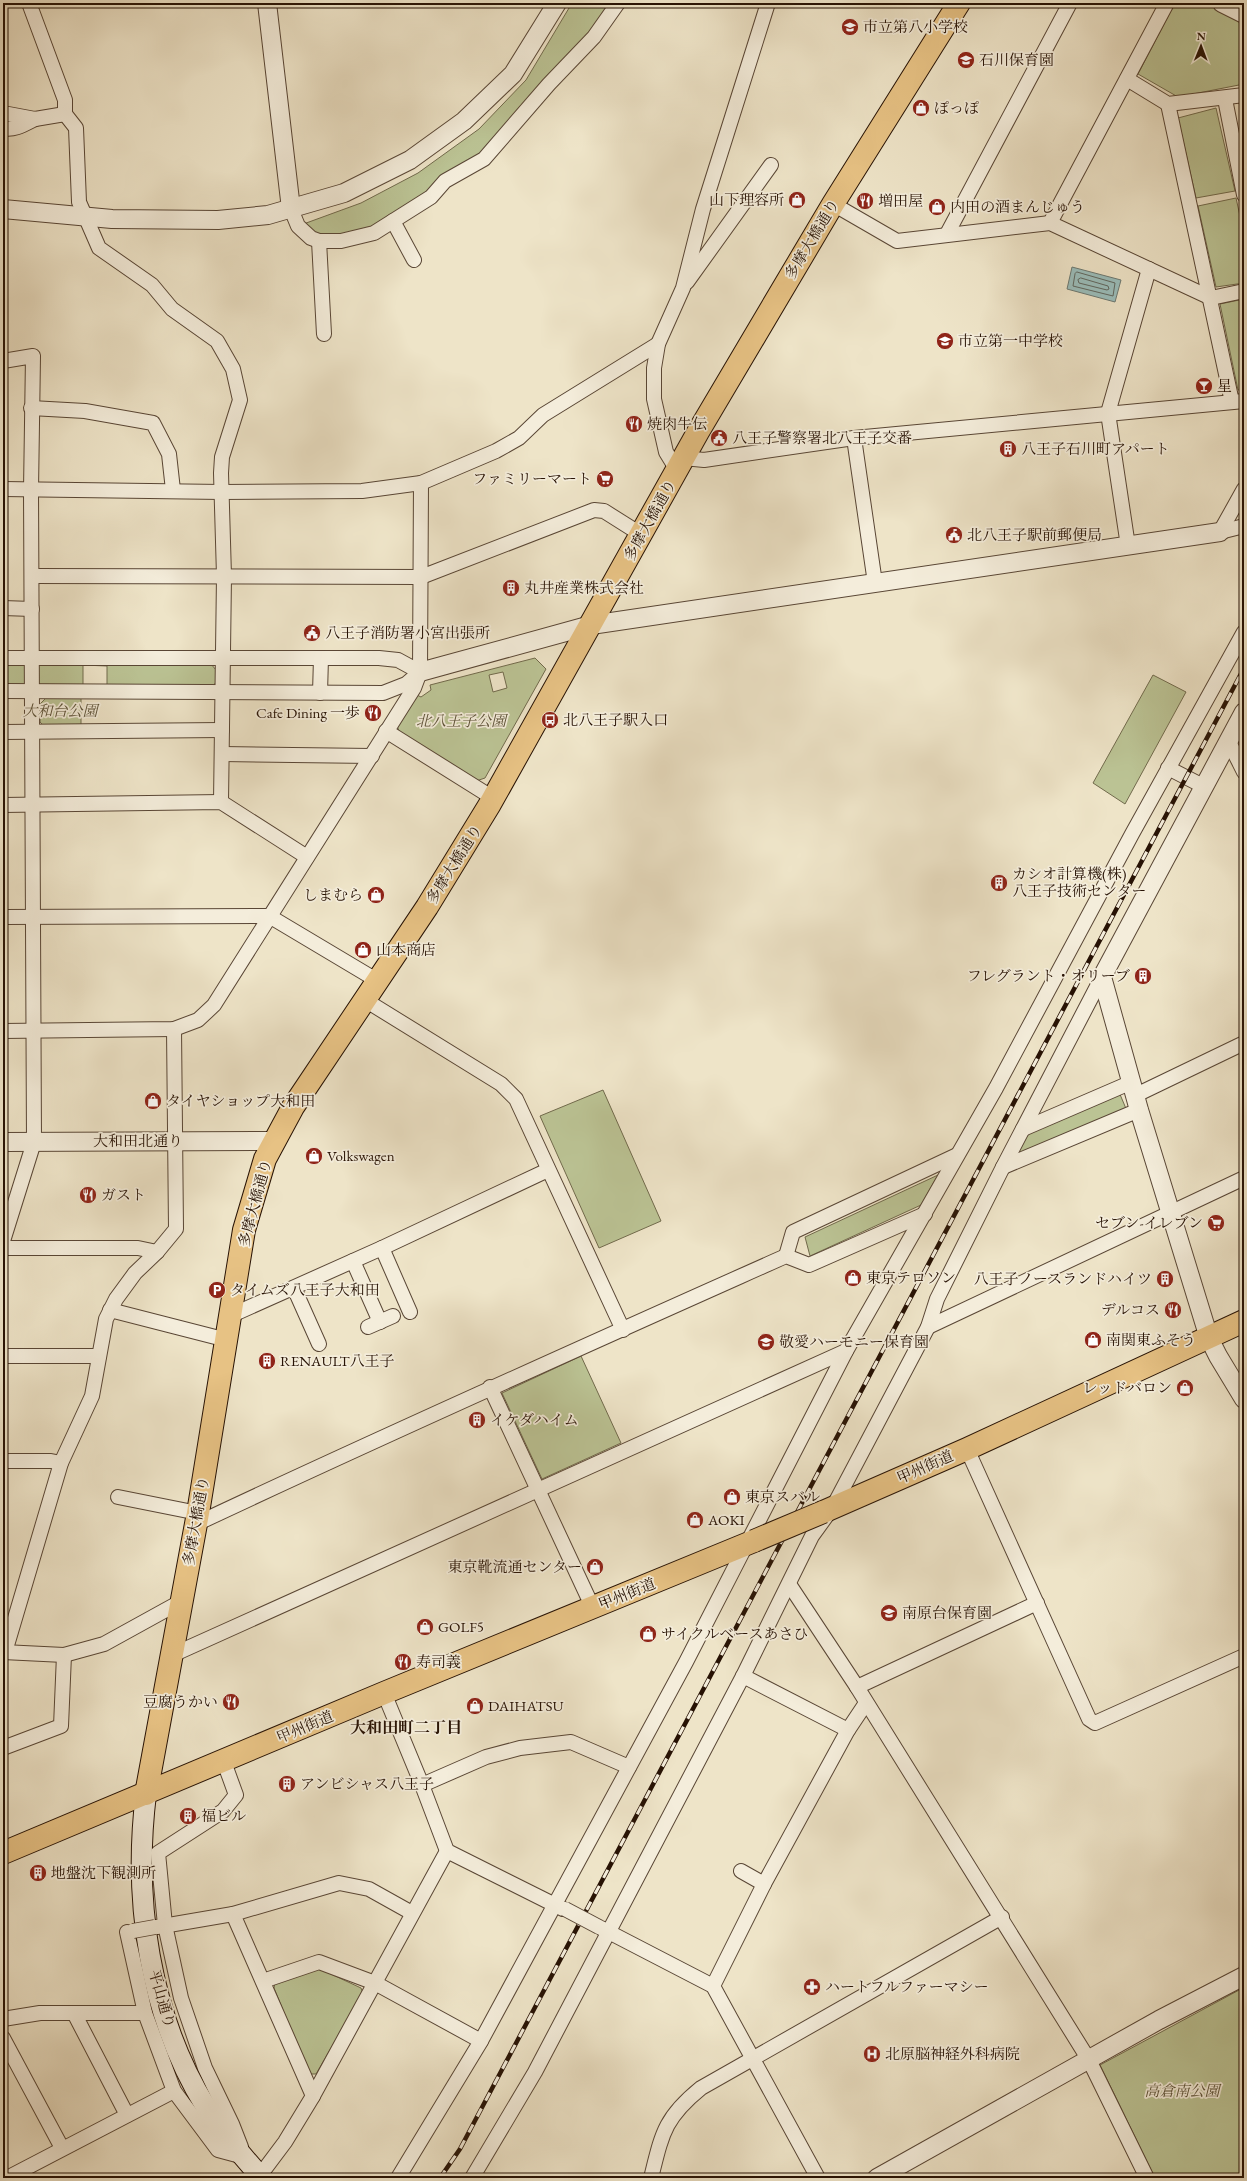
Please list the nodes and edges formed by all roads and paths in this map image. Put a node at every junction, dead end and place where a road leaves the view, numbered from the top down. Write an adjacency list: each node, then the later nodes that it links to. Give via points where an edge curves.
1 (29, 3): 16 (street, via 65,100)
2 (266, 3): 23 (street)
3 (557, 3): 23 (street, via 513,74 464,121 410,160 344,193)
4 (618, 3): 25 (street, via 594,37 484,159 445,181 431,197)
5 (768, 3): 31 (street, via 703,209)
6 (959, 3): 21 (main road, 多摩大橋通り)
7 (1070, 3): 27 (street)
8 (1167, 3): 11 (street)
9 (1222, 3): 10 (street)
10 (1244, 14)
11 (1127, 79): 14 (street); 26 (street)
12 (1244, 95): 13 (street)
13 (1225, 99): 14 (street); 20 (street)
14 (1168, 104): 33 (street)
15 (3, 112): 17 (street)
16 (65, 114): 17 (street); 24 (street, via 76,128 79,202)
17 (35, 119): 18 (street, via 22,126)
18 (3, 128)
19 (771, 165): 31 (street)
20 (1244, 195)
21 (833, 204): 27 (street, via 897,241); 41 (main road, 多摩大橋通り)
22 (3, 209): 24 (street)
23 (290, 209): 24 (street, via 268,215 218,220 135,220); 28 (street, via 298,226 311,238)
24 (84, 215): 46 (street, via 99,248 152,285 172,309 217,341 233,369 240,400 222,457)
25 (393, 221): 28 (street, via 374,232 342,241); 29 (street)
26 (1050, 223): 27 (street); 30 (street)
27 (947, 234)
28 (319, 241): 34 (street)
29 (414, 260)
30 (1149, 269): 33 (street); 39 (street)
31 (683, 288): 35 (street)
32 (1244, 291): 33 (street)
33 (1211, 298): 37 (street)
34 (324, 334)
35 (658, 344): 41 (street, via 654,368 654,399 666,452); 42 (street, via 544,415 519,438 496,451)
36 (3, 361): 38 (street, via 33,356)
37 (1238, 401): 39 (street)
38 (31, 408): 44 (street); 45 (street, via 85,411 153,423 169,454)
39 (1108, 413): 40 (street); 52 (street)
40 (854, 438): 41 (street); 56 (street)
41 (681, 464): 50 (main road, 多摩大橋通り)
42 (421, 483): 46 (street, via 362,490); 55 (street)
43 (3, 489): 44 (street)
44 (31, 490): 45 (street); 53 (street)
45 (173, 490): 46 (street)
46 (222, 492): 54 (street)
47 (1244, 492): 49 (street)
48 (1244, 526): 49 (street)
49 (1224, 531): 51 (street); 52 (street)
50 (642, 535): 55 (street, via 604,511 594,510); 59 (main road, 多摩大橋通り)
51 (1244, 536)
52 (1128, 546): 56 (street)
53 (32, 576): 54 (street); 58 (street)
54 (224, 576): 55 (street); 63 (street)
55 (421, 577): 65 (street)
56 (875, 583): 59 (street)
57 (3, 608): 58 (street)
58 (32, 608): 62 (street)
59 (591, 625): 65 (street); 81 (main road, 多摩大橋通り)
60 (1244, 632): 78 (street)
61 (3, 658): 62 (street)
62 (31, 658): 63 (street); 67 (street)
63 (222, 658): 64 (street); 68 (street)
64 (321, 658): 65 (street, via 398,660); 69 (street)
65 (420, 672): 69 (street, via 406,684 383,693); 73 (street, via 414,688)
66 (3, 691): 67 (street)
67 (31, 691): 68 (street); 72 (street)
68 (222, 692): 69 (street); 71 (street)
69 (320, 693)
70 (1244, 712): 75 (street)
71 (222, 730): 72 (street); 76 (street)
72 (32, 731): 74 (street); 84 (street)
73 (386, 731): 77 (street); 81 (street)
74 (3, 732)
75 (1229, 742): 79 (street); 80 (street)
76 (222, 754): 77 (street); 82 (street)
77 (372, 756): 85 (street)
78 (1168, 768): 80 (street); 102 (street, via 996,1088)
79 (1244, 772)
80 (1205, 787): 89 (street)
81 (493, 798): 90 (main road, 多摩大橋通り, via 427,907)
82 (221, 802): 84 (street); 85 (street)
83 (3, 805): 84 (street)
84 (31, 805): 86 (street)
85 (307, 857): 87 (street)
86 (33, 916): 87 (street); 88 (street); 94 (street)
87 (269, 916): 90 (street); 92 (street, via 214,1005 198,1020)
88 (3, 917)
89 (1102, 977): 96 (street); 97 (street)
90 (378, 981): 91 (main road, 多摩大橋通り)
91 (365, 1000): 99 (main road, 多摩大橋通り, via 293,1107); 104 (street, via 501,1084 516,1098)
92 (174, 1029): 94 (street); 98 (street)
93 (3, 1031): 94 (street)
94 (32, 1031): 101 (street)
95 (1244, 1043): 96 (street)
96 (1136, 1096): 97 (street); 103 (street); 106 (street)
97 (1023, 1129): 103 (street)
98 (176, 1141): 99 (street, 大和田北通り); 101 (street, 大和田北通り); 111 (street, via 176,1229)
99 (274, 1141): 117 (main road, 多摩大橋通り, via 257,1181 244,1230)
100 (3, 1142): 101 (street, 大和田北通り)
101 (34, 1142): 108 (street)
102 (957, 1155): 107 (street); 112 (street, via 793,1232)
103 (1003, 1167): 120 (street, via 937,1299)
104 (548, 1170): 110 (street); 121 (street)
105 (1244, 1178): 106 (street)
106 (1170, 1213): 120 (street); 122 (street)
107 (924, 1214): 112 (street, via 809,1265); 125 (street)
108 (3, 1241)
109 (3, 1248): 111 (street, via 138,1248)
110 (382, 1248): 113 (street); 116 (street)
111 (157, 1252): 115 (street, via 135,1273)
112 (786, 1256): 121 (street)
113 (353, 1261): 114 (street); 118 (street, via 374,1324)
114 (294, 1288): 117 (street); 124 (street)
115 (110, 1310): 123 (street); 127 (street)
116 (410, 1312)
117 (232, 1315): 123 (main road, 多摩大橋通り)
118 (393, 1316)
119 (1244, 1321): 122 (main road, 甲州街道)
120 (928, 1327): 135 (street)
121 (623, 1330): 128 (street)
122 (1209, 1338): 129 (street); 130 (main road, 甲州街道)
123 (227, 1340): 136 (main road, 多摩大橋通り)
124 (320, 1344)
125 (846, 1351): 133 (street); 137 (street)
126 (3, 1356): 127 (street)
127 (99, 1356): 132 (street, via 92,1396)
128 (490, 1387): 133 (street); 136 (street)
129 (1244, 1398)
130 (967, 1449): 135 (main road, 甲州街道); 140 (street)
131 (3, 1461): 132 (street)
132 (61, 1463): 142 (street)
133 (538, 1489): 141 (street); 144 (street)
134 (118, 1497): 136 (street)
135 (828, 1510): 137 (main road, 甲州街道, bridge); 138 (street, via 812,1536)
136 (197, 1518): 139 (main road, 多摩大橋通り)
137 (749, 1544): 141 (main road, 甲州街道); 153 (street)
138 (789, 1584): 146 (street); 147 (street)
139 (182, 1601): 143 (street, via 104,1644); 144 (main road, 多摩大橋通り)
140 (1037, 1603): 145 (street, via 1089,1719 1095,1723); 147 (street)
141 (593, 1608): 148 (main road, 甲州街道)
142 (4, 1652): 143 (street)
143 (64, 1655): 151 (street, via 61,1726)
144 (170, 1656): 155 (main road, 多摩大橋通り)
145 (1244, 1656)
146 (743, 1676): 150 (street); 165 (street)
147 (858, 1687): 149 (street)
148 (384, 1693): 152 (main road, 甲州街道); 154 (street)
149 (866, 1703): 150 (street); 163 (street)
150 (848, 1730): 159 (street)
151 (3, 1748)
152 (224, 1762): 155 (main road, 甲州街道); 164 (street, via 236,1795 223,1811 158,1853)
153 (630, 1767): 154 (street, via 571,1742 520,1748 486,1757); 160 (street)
154 (422, 1785): 156 (street)
155 (146, 1794): 157 (main road, 甲州街道); 181 (main road, 平山通り, via 141,1833 142,1897 157,1990 169,2026 199,2093 222,2130)
156 (447, 1851): 160 (street); 161 (street)
157 (3, 1853)
158 (741, 1871): 159 (street)
159 (764, 1884): 169 (street)
160 (560, 1907): 165 (street, bridge); 174 (street)
161 (412, 1912): 162 (street, via 369,1889 339,1883); 168 (street)
162 (233, 1914): 164 (street); 167 (street)
163 (1002, 1918): 175 (street); 176 (street)
164 (160, 1926): 171 (street, bridge, via 130,1931); 181 (street, via 205,2068)
165 (603, 1930): 169 (street); 186 (street, via 535,2072)
166 (1244, 1976): 176 (street)
167 (263, 1981): 168 (street, via 319,1962); 178 (street)
168 (375, 1983): 174 (street); 178 (street)
169 (713, 1986): 175 (street)
170 (74, 2013): 171 (street); 172 (street); 179 (street)
171 (145, 2013): 177 (street)
172 (3, 2019)
173 (3, 2038): 180 (street)
174 (481, 2041): 185 (street)
175 (753, 2060): 187 (street, via 702,2088 683,2103 664,2131); 188 (street)
176 (1089, 2060): 189 (street); 190 (street)
177 (174, 2091): 179 (street); 181 (street, via 218,2150)
178 (313, 2096): 183 (street)
179 (127, 2115): 180 (street)
180 (62, 2148): 184 (street)
181 (245, 2157): 183 (main road, 平山通り)
182 (3, 2174): 184 (street)
183 (260, 2177)
184 (7, 2178)
185 (398, 2178)
186 (472, 2178)
187 (651, 2178)
188 (818, 2178)
189 (877, 2178)
190 (1147, 2178)

